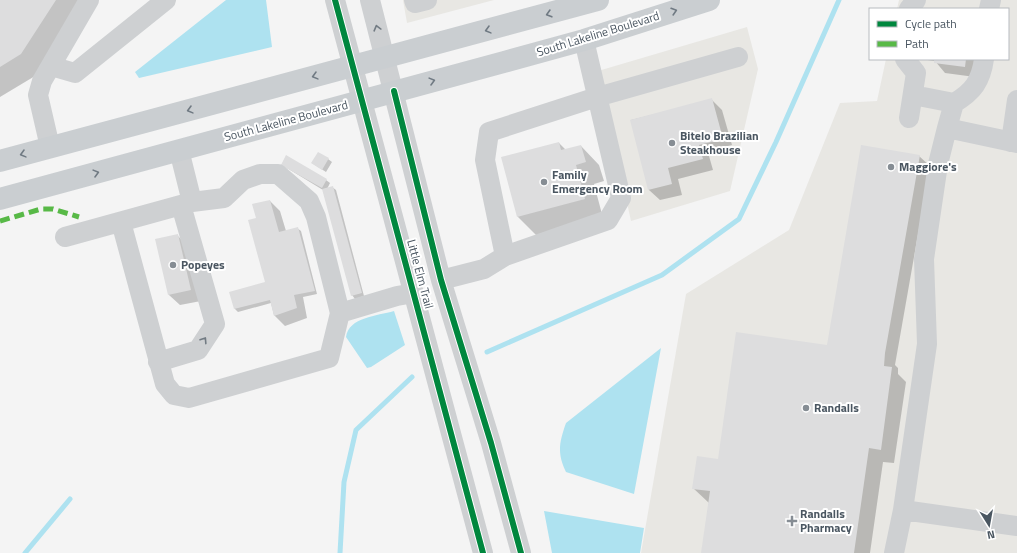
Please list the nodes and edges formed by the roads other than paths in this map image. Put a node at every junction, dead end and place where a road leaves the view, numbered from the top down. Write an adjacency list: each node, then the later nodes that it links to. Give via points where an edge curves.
1 (89, 0): 14 (street)
2 (166, 0): 14 (street, via 75,73)
3 (335, 0): 15 (street, Little Elm Trail)
4 (370, 0): 11 (street, Little Elm Trail, one-way to 4)
5 (414, 0): 6 (street, via 415,4)
6 (427, 0)
7 (709, 0): 9 (main road, South Lakeline Boulevard, one-way to 7)
8 (585, 2): 11 (main road, one-way to 11)
9 (584, 40): 16 (main road, South Lakeline Boulevard, one-way to 9); 18 (street)
10 (738, 56): 18 (street)
11 (385, 57): 15 (main road); 16 (street, Little Elm Trail)
12 (906, 60): 17 (street, via 916,73)
13 (984, 60): 21 (street, via 982,72 969,94)
14 (51, 66): 25 (street, via 42,81 38,95)
15 (353, 66): 19 (street, Little Elm Trail); 25 (main road, one-way to 25)
16 (394, 91): 19 (main road, South Lakeline Boulevard); 33 (street, Little Elm Trail)
17 (913, 95): 21 (street); 22 (street)
18 (597, 97): 32 (street, via 621,198 608,220); 32 (street, via 489,132 485,160)
19 (362, 100): 26 (main road, South Lakeline Boulevard); 34 (street, Little Elm Trail)
20 (1017, 100): 24 (street)
21 (954, 103): 23 (street)
22 (909, 118)
23 (947, 128): 24 (street); 37 (street, via 938,164 924,259 926,344)
24 (1014, 142)
25 (50, 147): 27 (main road, one-way to 27)
26 (179, 150): 28 (main road, South Lakeline Boulevard, one-way to 26); 29 (street)
27 (0, 161)
28 (0, 199)
29 (186, 204): 30 (street); 35 (street, via 224,198 243,180 260,174 278,174 309,201 316,217); 36 (street, one-way to 29, via 198,350 215,324)
30 (121, 222): 31 (street); 36 (street)
31 (65, 237)
32 (505, 256): 33 (street, via 484,269)
33 (442, 280): 40 (street, Little Elm Trail)
34 (414, 293): 35 (street); 39 (street, Little Elm Trail)
35 (340, 313): 36 (street, via 329,358 189,398 174,395 165,384)
36 (158, 362)
37 (903, 510): 38 (street); 41 (street)
38 (1017, 526)
39 (483, 553)
40 (521, 553)
41 (894, 553)

